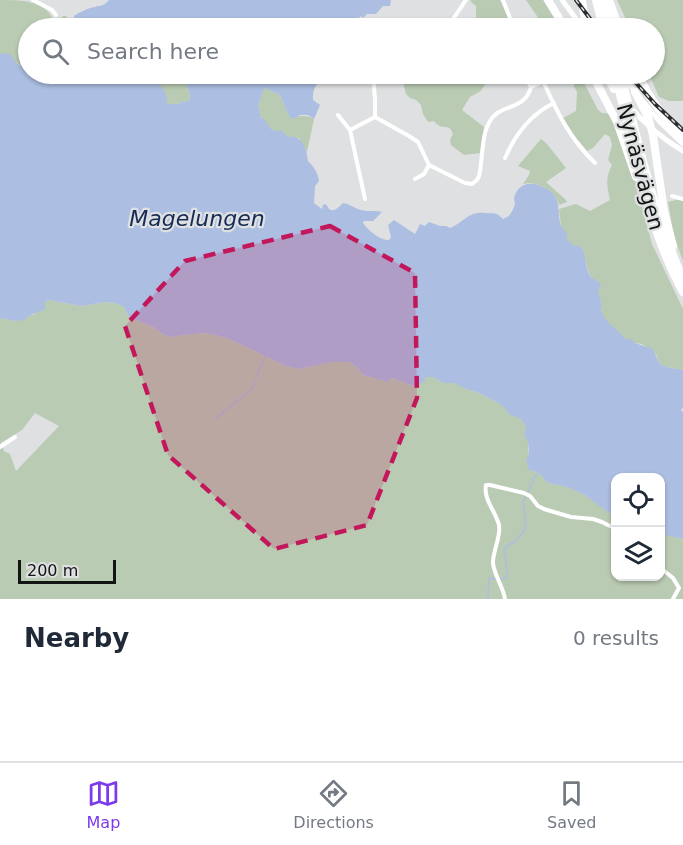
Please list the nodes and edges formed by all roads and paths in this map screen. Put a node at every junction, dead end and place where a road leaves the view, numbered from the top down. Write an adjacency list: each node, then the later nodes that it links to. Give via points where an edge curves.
1 (33, 0): 10 (street)
2 (466, 0): 11 (street)
3 (503, 0): 12 (street)
4 (549, 0): 13 (highway); 14 (street)
5 (562, 0): 15 (street)
6 (582, 0): 16 (highway)
7 (596, 0): 17 (highway)
8 (603, 0): 18 (highway)
9 (609, 0): 19 (highway)
10 (56, 15)
11 (454, 18)
12 (510, 18)
13 (559, 18)
14 (562, 18)
15 (577, 18)
16 (584, 18)
17 (605, 18)
18 (606, 18)
19 (606, 18)
20 (373, 84): 35 (street)
21 (529, 84): 30 (street)
22 (537, 84): 30 (street)
23 (544, 84): 33 (street)
24 (598, 84): 40 (highway)
25 (611, 84): 31 (highway)
26 (618, 84): 40 (highway, Nynäsvägen)
27 (622, 84): 40 (highway, Nynäsvägen)
28 (628, 84): 32 (street)
29 (644, 84): 37 (highway, via 664,117)
30 (531, 87): 43 (street, via 519,104 498,111 490,120 479,176 474,183 465,183)
31 (614, 89): 39 (street, via 641,120)
32 (635, 92): 38 (street); 48 (highway, via 648,117 664,211)
33 (554, 103): 41 (street, via 524,126); 42 (street, via 575,142)
34 (338, 115): 36 (street)
35 (375, 117): 36 (street); 43 (street, via 418,142)
36 (350, 130): 46 (street)
37 (683, 136)
38 (683, 144)
39 (683, 151)
40 (636, 157): 49 (highway, Nynäsvägen); 50 (highway, Nynäsvägen, via 660,240)
41 (505, 158)
42 (595, 163)
43 (429, 165): 44 (street)
44 (415, 179)
45 (672, 196): 47 (street)
46 (365, 199)
47 (683, 199)
48 (683, 273)
49 (683, 279)
50 (683, 292)
51 (15, 437): 52 (street)
52 (0, 447)
53 (611, 527): 56 (street, via 593,519 544,509 524,493 486,485 499,528 493,564)
54 (665, 570): 55 (street)
55 (681, 588): 57 (street)
56 (505, 599)
57 (673, 599)

